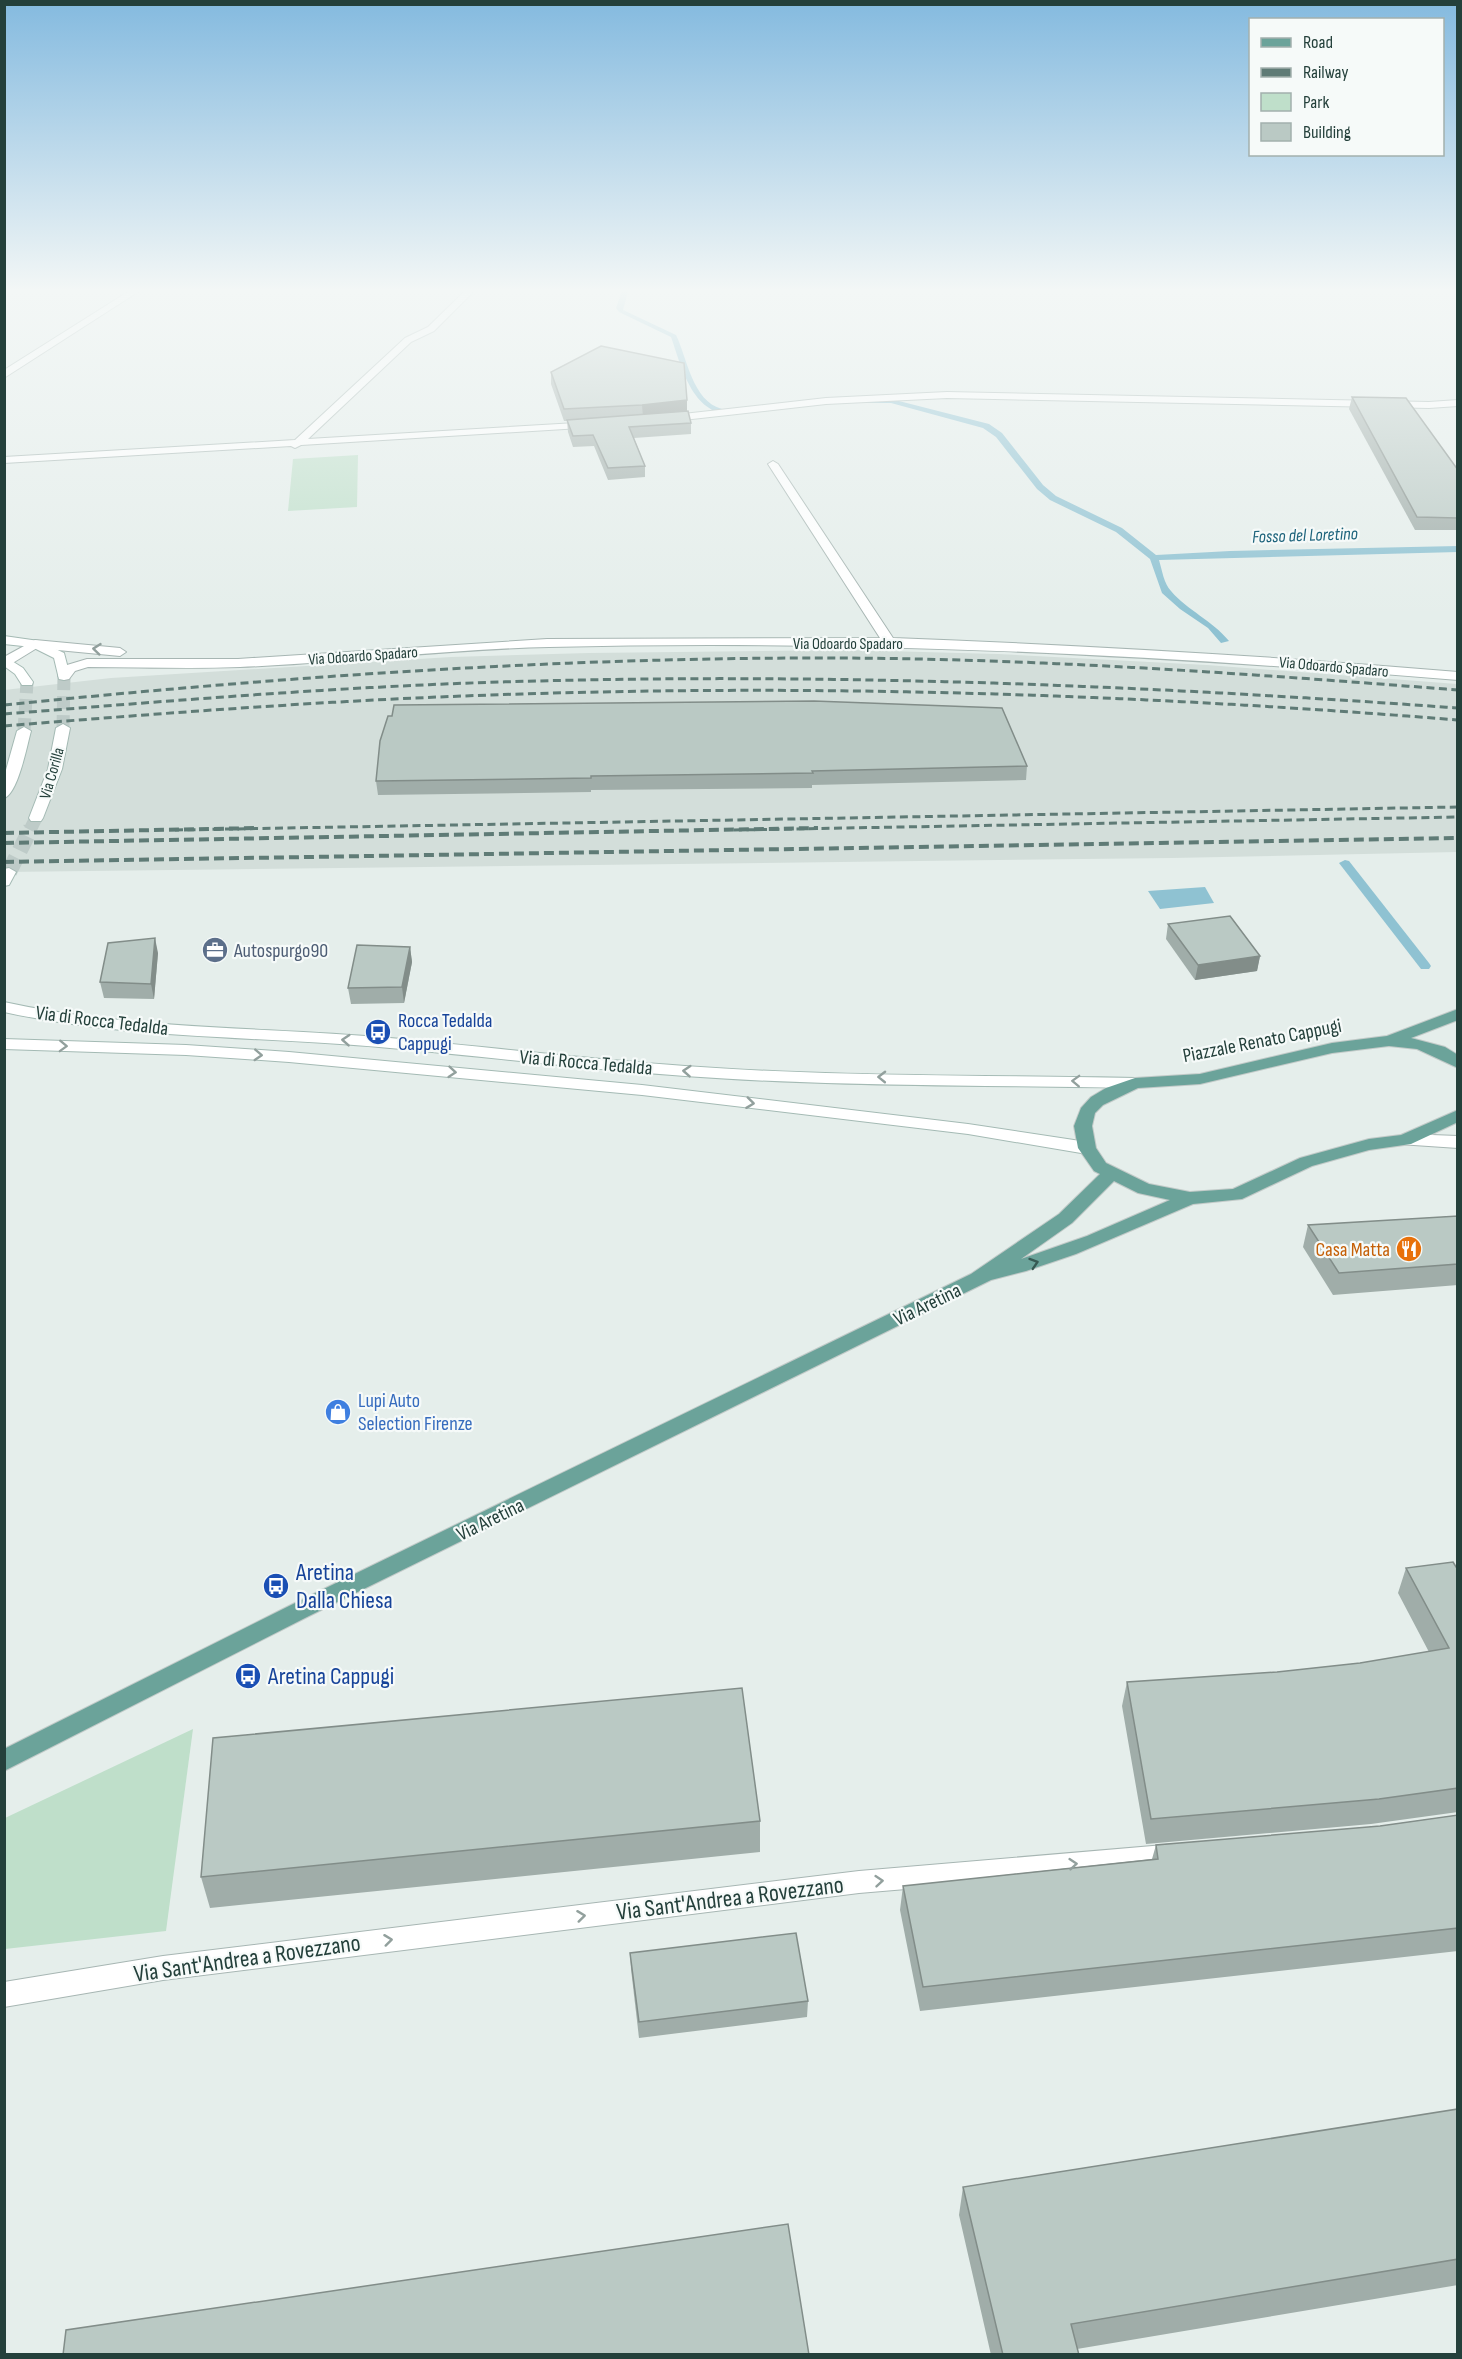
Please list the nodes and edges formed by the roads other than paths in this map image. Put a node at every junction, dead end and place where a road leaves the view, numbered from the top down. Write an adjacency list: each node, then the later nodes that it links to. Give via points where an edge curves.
1 (345, 398): 7 (street)
2 (885, 398): 5 (street)
3 (1096, 398): 4 (street)
4 (1458, 403)
5 (655, 420)
6 (609, 424): 7 (street)
7 (295, 445): 8 (street)
8 (4, 460)
9 (773, 464): 11 (street)
10 (4, 640): 12 (street)
11 (889, 642): 14 (street, Via Odoardo Spadaro, via 547,643); 15 (street, Via Odoardo Spadaro, via 1254,659)
12 (35, 644): 13 (street); 14 (street, Via Odoardo Spadaro, one-way to 12); 14 (street, Via Odoardo Spadaro, via 60,656 64,676 71,668 87,663)
13 (6, 660): 16 (street)
14 (238, 663)
15 (1458, 676)
16 (27, 682)
17 (63, 728): 20 (street, Via Corilla, via 55,769)
18 (24, 731): 19 (street, Via Corilla)
19 (4, 794)
20 (36, 818)
21 (4, 1007): 26 (street, Via di Rocca Tedalda, one-way to 21, via 685,1071 376,1042 113,1025)
22 (1458, 1014): 23 (main road)
23 (1389, 1041): 25 (main road, Piazzale Renato Cappugi, via 1419,1044); 26 (main road, Piazzale Renato Cappugi, via 1332,1048 1200,1078)
24 (4, 1044): 30 (street, Via di Rocca Tedalda, one-way to 30, via 290,1057 630,1089 968,1129)
25 (1458, 1063)
26 (1135, 1083): 30 (main road, Piazzale Renato Cappugi, via 1097,1101 1088,1112 1083,1126)
27 (1458, 1115): 28 (main road)
28 (1406, 1140): 29 (street); 32 (main road, via 1369,1145 1306,1162 1236,1195)
29 (1458, 1142)
30 (1087, 1148): 31 (main road, via 1100,1167)
31 (1111, 1173): 32 (main road, via 1144,1188); 33 (main road, Via Aretina, via 1077,1210)
32 (1190, 1198): 33 (main road, Via Aretina, one-way to 32, via 1107,1236)
33 (978, 1279): 34 (main road, Via Aretina, via 301,1610)
34 (4, 1761)
35 (1205, 1852): 36 (street, Via Sant'Andrea a Rovezzano, one-way to 35, via 163,1968 860,1882)
36 (4, 1995)

